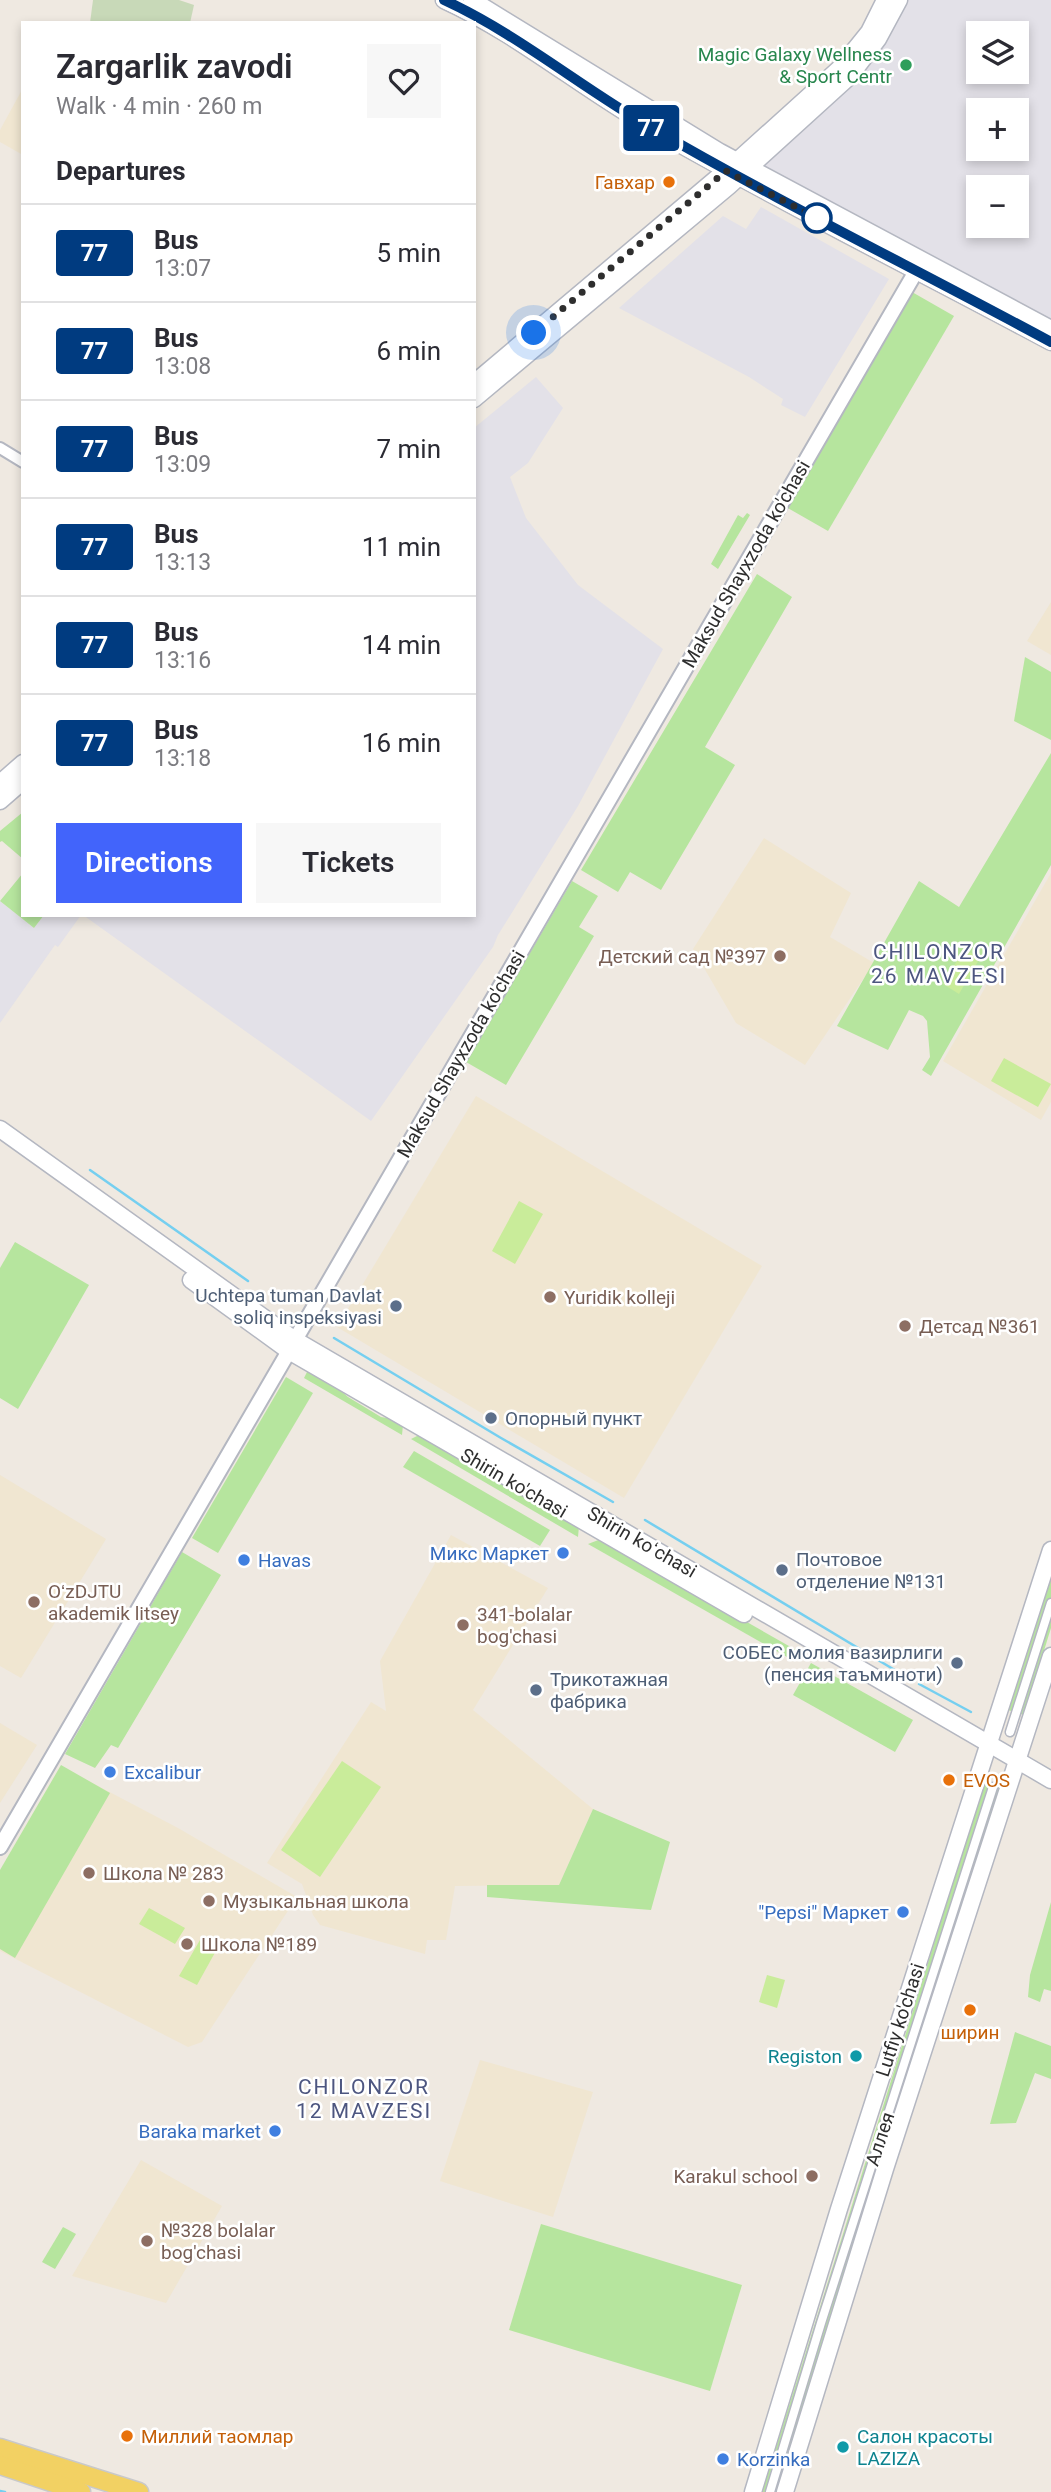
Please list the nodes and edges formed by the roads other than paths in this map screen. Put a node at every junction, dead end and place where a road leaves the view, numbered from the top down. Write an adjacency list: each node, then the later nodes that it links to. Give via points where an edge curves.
1 (444, 0): 5 (main road, via 491,25 636,119)
2 (472, 0): 5 (main road)
3 (885, 0): 5 (main road, via 848,60)
4 (899, 0): 5 (main road, via 859,67)
5 (738, 169): 6 (main road); 9 (main road); 10 (main road)
6 (920, 265): 7 (main road); 8 (main road); 19 (street, Maksud Shayxzoda ko'chasi)
7 (1051, 329)
8 (1051, 342)
9 (476, 381)
10 (476, 398)
11 (0, 448): 12 (street)
12 (21, 461)
13 (21, 765): 14 (main road)
14 (0, 782)
15 (21, 783): 16 (main road)
16 (0, 801)
17 (0, 1129): 19 (main road, Shirin ko'chasi)
18 (0, 1140): 19 (main road, Shirin ko'chasi)
19 (292, 1345): 24 (main road, Shirin ko'chasi); 29 (street, Maksud Shayxzoda ko'chasi)
20 (1051, 1550): 24 (main road, Lutfiy ko'chasi)
21 (1051, 1602): 23 (street)
22 (1051, 1656): 25 (main road, Lutfiy ko'chasi)
23 (1010, 1732)
24 (988, 1749): 25 (main road, Shirin ko'chasi); 34 (main road, Lutfiy ko'chasi)
25 (1016, 1765): 26 (main road, Shirin ko'chasi); 28 (main road, Shirin ko'chasi); 36 (main road, Lutfiy ko'chasi)
26 (1051, 1780)
27 (993, 1787): 35 (street, Аллея)
28 (1051, 1791)
29 (0, 1847)
30 (0, 2448): 33 (main road)
31 (0, 2465): 32 (main road)
32 (81, 2492)
33 (139, 2492)
34 (753, 2492)
35 (770, 2492)
36 (785, 2492)

